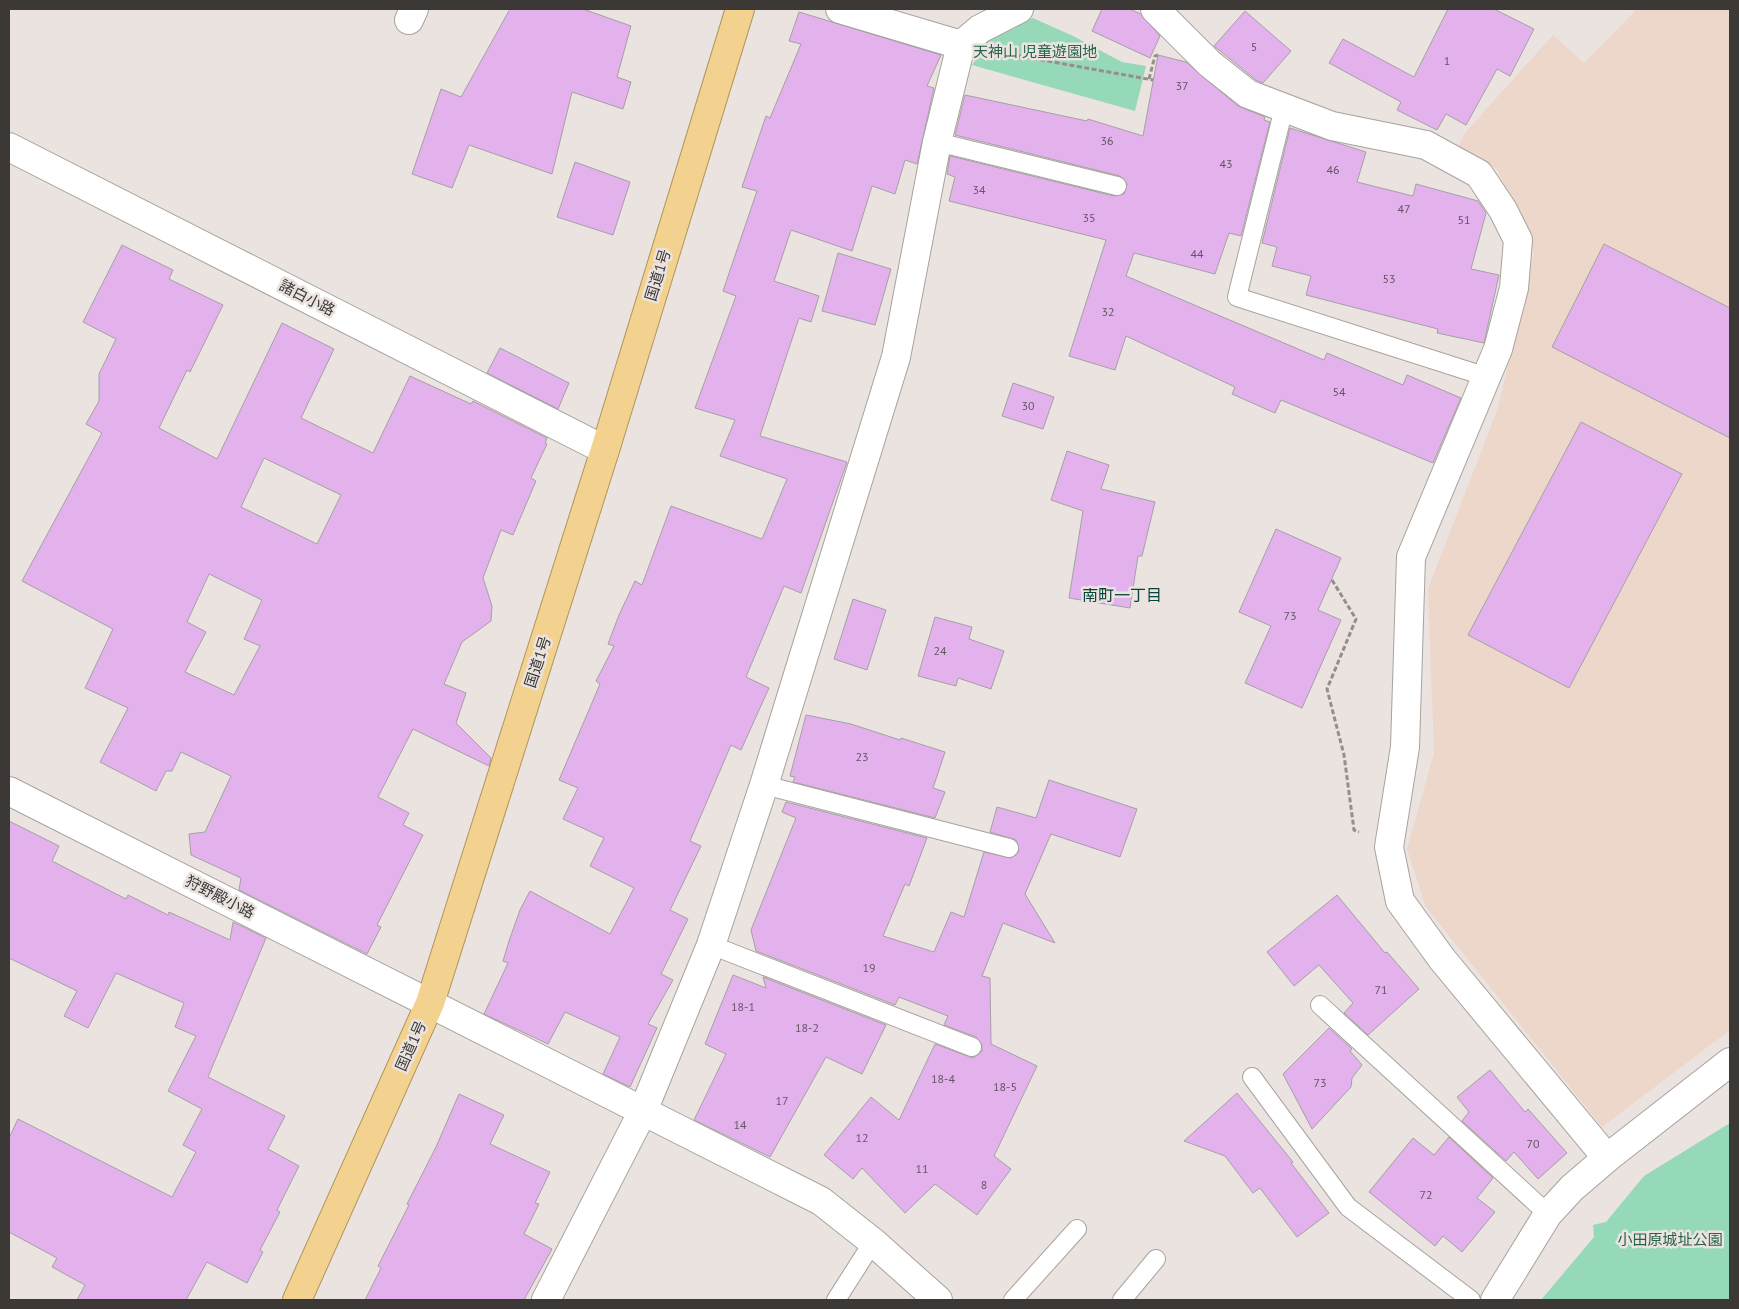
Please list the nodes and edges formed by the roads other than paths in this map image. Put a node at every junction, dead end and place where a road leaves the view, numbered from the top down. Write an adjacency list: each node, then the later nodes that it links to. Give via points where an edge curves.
1 (740, 9): 11 (highway, 国道1号)
2 (840, 9): 5 (street)
3 (1019, 9): 5 (street)
4 (1156, 9): 6 (street, via 1210,64 1248,94)
5 (977, 28): 7 (street)
6 (1284, 108): 10 (street, via 1332,126 1426,145 1479,174 1518,240 1514,288); 10 (lane, via 1237,296)
7 (937, 142): 9 (lane); 12 (street, via 896,357)
8 (9, 147): 11 (street, 諸白小路)
9 (1117, 186)
10 (1487, 377): 22 (street, via 1411,557 1405,747 1389,848 1400,901 1442,958)
11 (605, 450): 16 (highway, 国道1号)
12 (764, 786): 14 (lane); 15 (street)
13 (9, 790): 16 (street, 狩野殿小路)
14 (1010, 848)
15 (711, 945): 18 (lane); 21 (street)
16 (430, 1002): 21 (street, 狩野殿小路); 27 (highway, 国道1号)
17 (1320, 1005): 23 (lane)
18 (972, 1047)
19 (1730, 1062): 22 (street)
20 (1252, 1077): 33 (lane, via 1348,1207)
21 (643, 1111): 25 (street, 狩野殿小路, via 821,1202); 28 (street)
22 (1607, 1158): 23 (street)
23 (1548, 1214): 34 (street)
24 (1077, 1228): 31 (lane)
25 (873, 1242): 29 (lane); 30 (street, 狩野殿小路)
26 (1156, 1259): 32 (lane)
27 (297, 1300)
28 (546, 1300)
29 (836, 1300)
30 (938, 1300)
31 (1013, 1300)
32 (1122, 1300)
33 (1471, 1300)
34 (1495, 1300)

